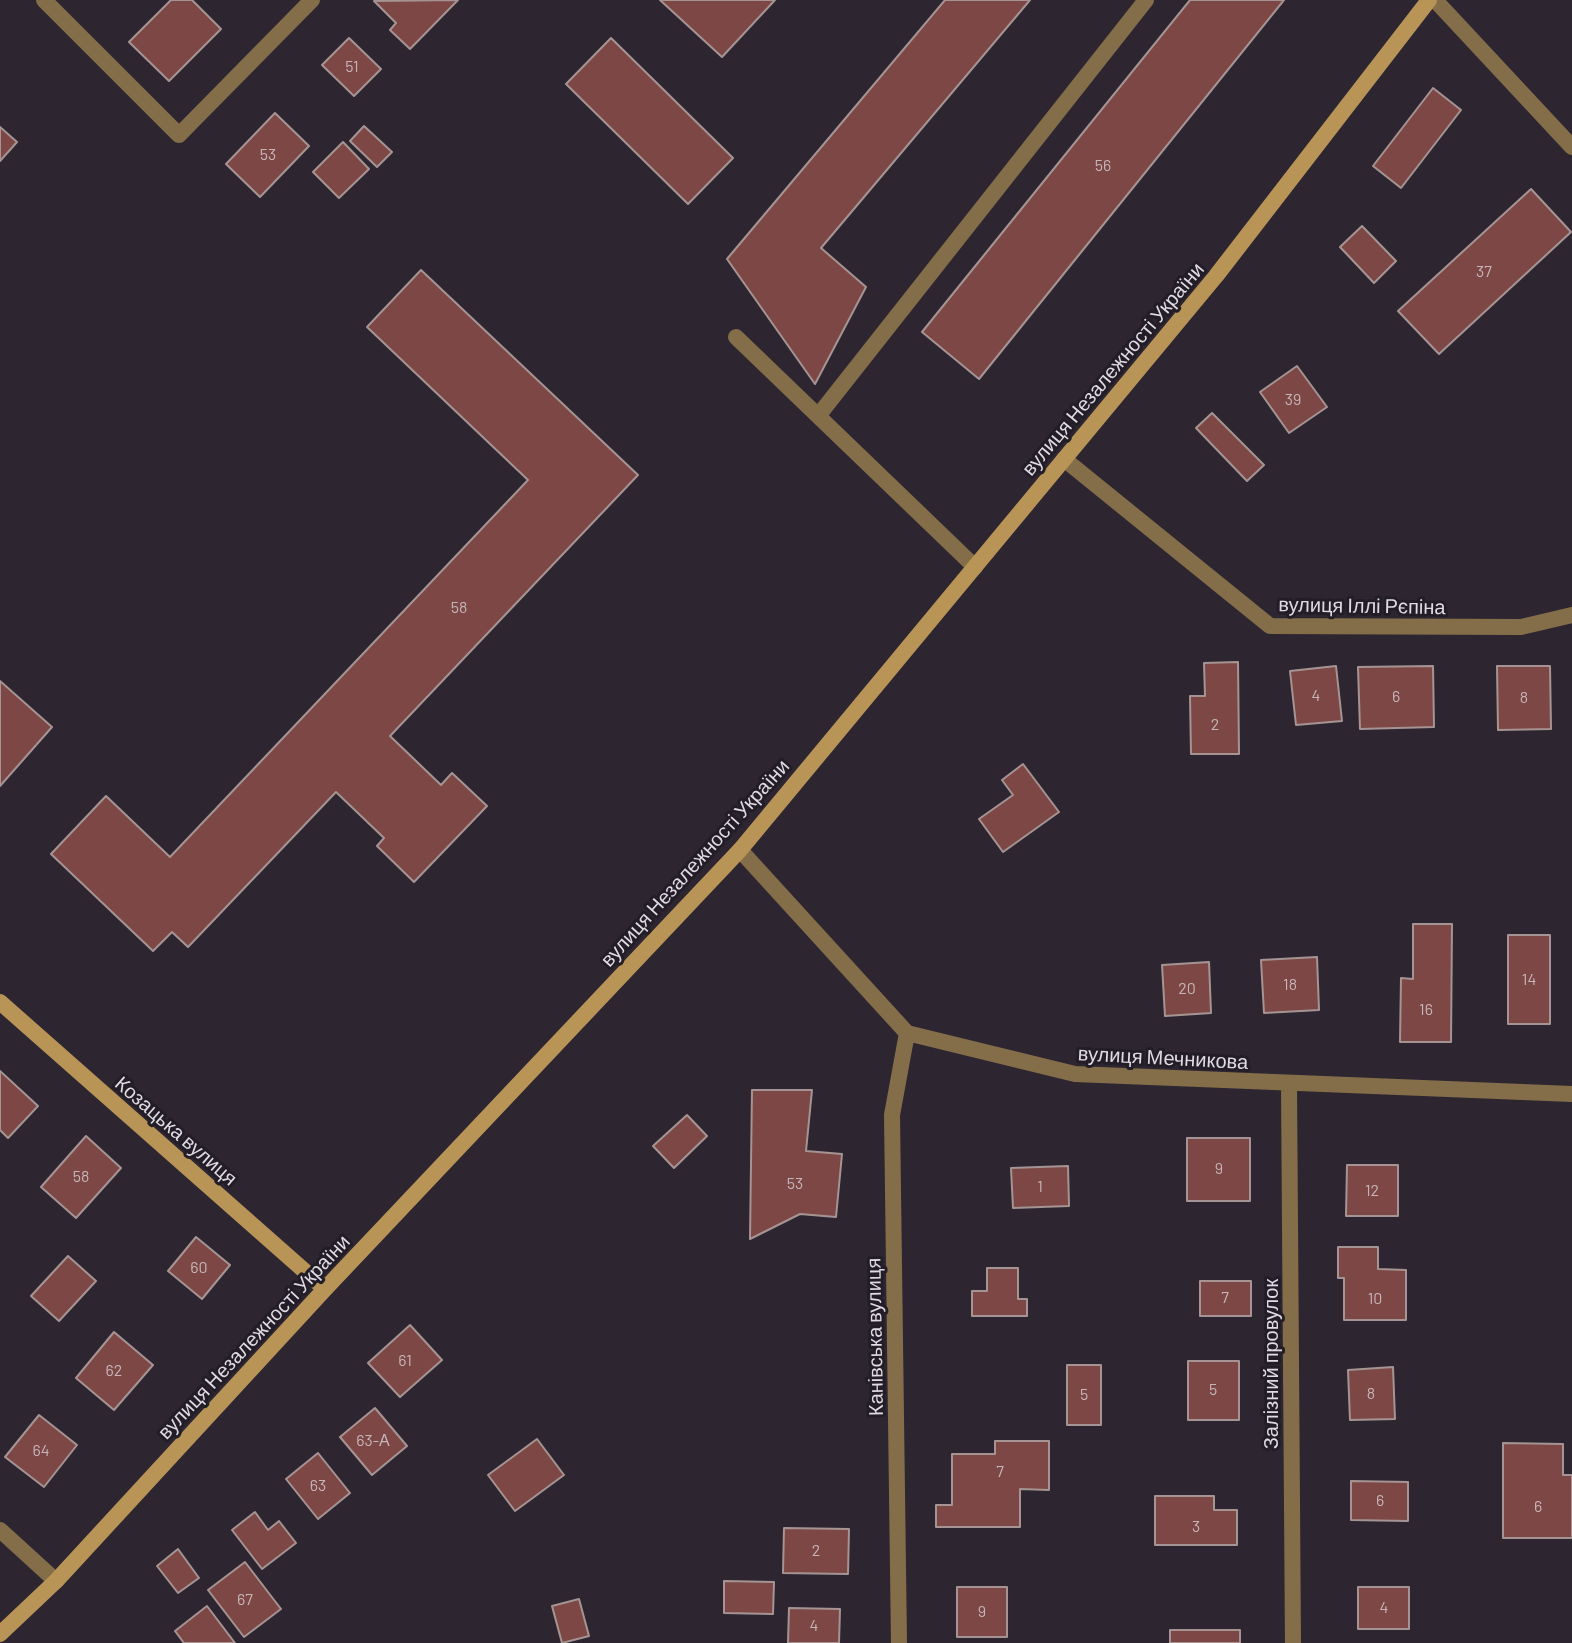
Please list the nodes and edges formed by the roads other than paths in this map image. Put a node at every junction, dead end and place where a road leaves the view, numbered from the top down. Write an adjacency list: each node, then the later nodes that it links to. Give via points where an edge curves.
1 (44, 0): 2 (street, via 179,135)
2 (312, 0)
3 (1146, 0): 7 (street)
4 (1432, 0): 5 (street); 8 (street, вулиця Незалежності України, via 1216,276)
5 (1572, 147)
6 (736, 337): 7 (street)
7 (818, 416): 9 (street)
8 (1064, 459): 9 (street, вулиця Незалежності України); 10 (street, вулиця Іллі Рєпіна, via 1270,626 1521,627)
9 (975, 567): 11 (street, вулиця Незалежності України)
10 (1572, 615)
11 (740, 850): 13 (street); 16 (street, вулиця Незалежності України)
12 (0, 1002): 16 (street, Козацька вулиця)
13 (907, 1033): 14 (street, вулиця Мечникова, via 1075,1074); 20 (street, Канівська вулиця, via 892,1115)
14 (1289, 1085): 15 (street, вулиця Мечникова); 21 (street, Залізний провулок)
15 (1572, 1094)
16 (325, 1289): 18 (street, вулиця Незалежності України)
17 (0, 1530): 18 (street)
18 (56, 1581): 19 (street, вулиця Незалежності України)
19 (0, 1634)
20 (899, 1643)
21 (1293, 1643)

